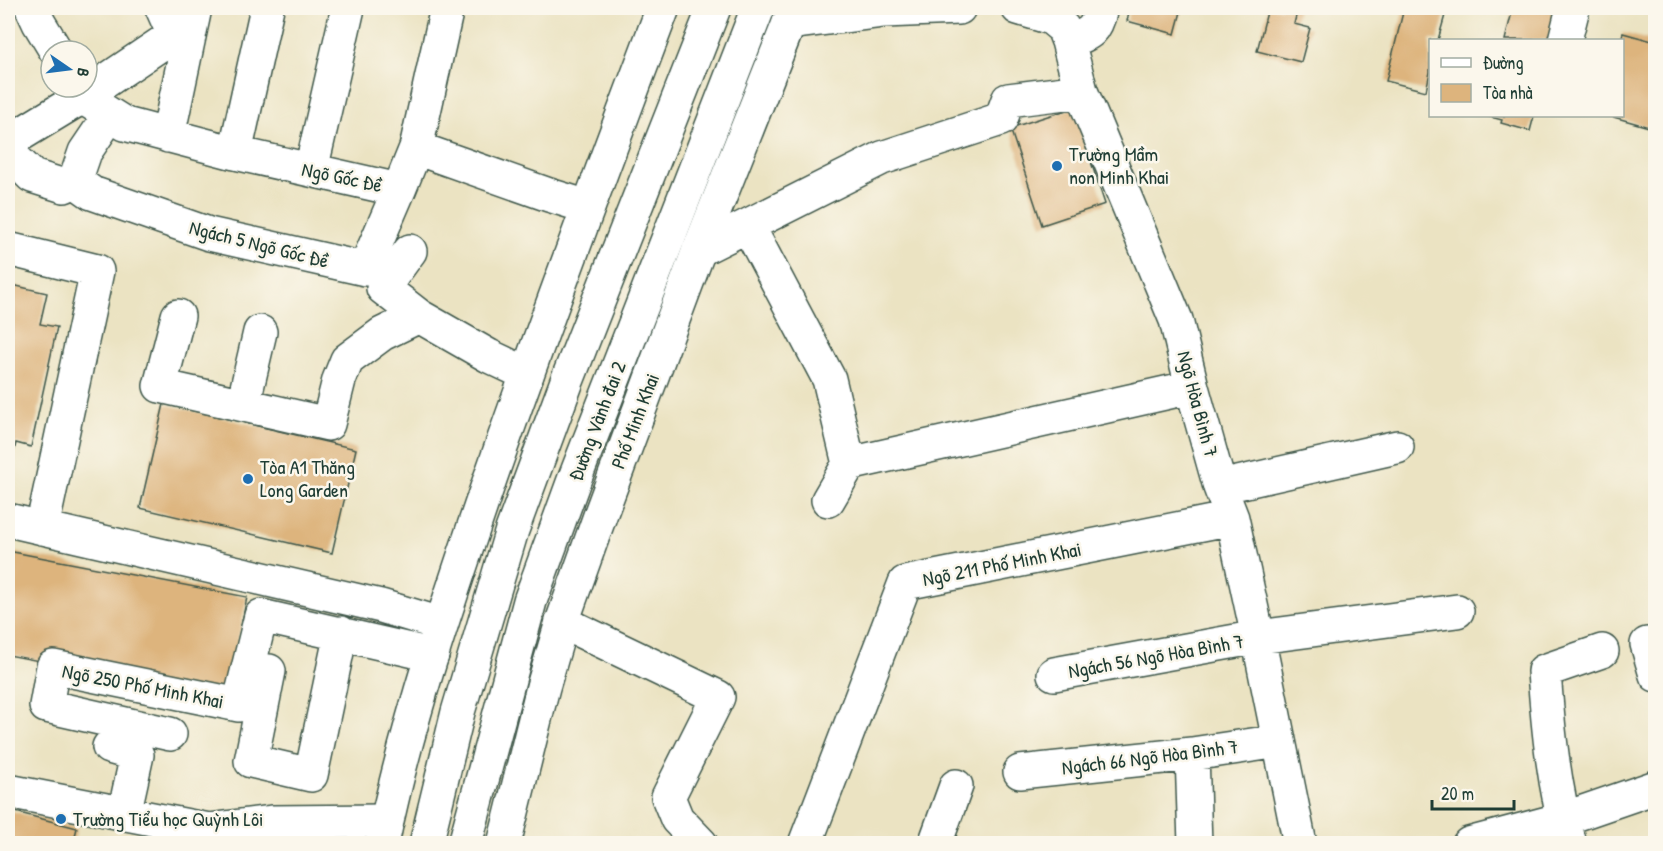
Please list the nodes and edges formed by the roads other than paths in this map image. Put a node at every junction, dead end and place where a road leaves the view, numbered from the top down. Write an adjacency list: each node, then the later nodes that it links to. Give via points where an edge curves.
1 (32, 8): 16 (main road)
2 (195, 8): 24 (main road)
3 (267, 8): 28 (main road)
4 (348, 8): 29 (main road)
5 (447, 8): 26 (main road, Ngõ Gốc Đề)
6 (663, 8): 32 (main road)
7 (714, 8): 72 (main road, Đường Vành đai 2, via 512,530 458,712)
8 (758, 8): 73 (main road, Đường Vành đai 2, via 530,601)
9 (925, 8): 10 (main road); 14 (main road)
10 (958, 8)
11 (1017, 8): 18 (main road, Ngõ Hòa Bình 7, via 1051,18 1063,28)
12 (1101, 8): 18 (main road, via 1093,30)
13 (1573, 8): 17 (main road)
14 (792, 15): 35 (main road, Phố Minh Khai)
15 (172, 17): 19 (main road); 24 (main road)
16 (49, 39)
17 (1565, 39)
18 (1068, 40): 20 (main road, Ngõ Hòa Bình 7)
19 (99, 77)
20 (1081, 91): 33 (main road, via 1008,100 1001,119 882,158); 41 (main road, Ngõ Hòa Bình 7, via 1176,320)
21 (70, 99): 25 (main road)
22 (89, 99): 23 (main road, Ngõ Gốc Đề)
23 (110, 115): 24 (main road, Ngõ Gốc Đề, via 125,124); 30 (main road, via 86,152)
24 (158, 133): 28 (main road, Ngõ Gốc Đề)
25 (8, 142)
26 (416, 148): 31 (main road, Ngõ Gốc Đề); 32 (main road)
27 (8, 152): 30 (main road, Ngách 5 Ngõ Gốc Đề, via 32,176 64,186)
28 (235, 153): 29 (main road, Ngõ Gốc Đề)
29 (311, 170): 31 (main road, Ngõ Gốc Đề)
30 (75, 181): 31 (main road, Ngách 5 Ngõ Gốc Đề, via 92,193 209,234 365,269)
31 (399, 189)
32 (588, 207): 40 (main road)
33 (748, 226): 35 (main road); 44 (main road, via 829,379)
34 (8, 249): 49 (main road, via 98,271)
35 (699, 250): 52 (main road, Phố Minh Khai)
36 (410, 251): 38 (main road, via 382,288)
37 (178, 316): 42 (main road, via 160,386)
38 (419, 316): 40 (main road); 42 (main road, via 382,333 347,360 328,424)
39 (260, 332): 42 (main road)
40 (527, 374): 53 (main road)
41 (1192, 387): 44 (main road); 45 (main road, Ngõ Hòa Bình 7)
42 (243, 405)
43 (1397, 447): 45 (main road)
44 (849, 464): 46 (main road)
45 (1220, 487): 47 (main road, Ngõ Hòa Bình 7)
46 (828, 500)
47 (1232, 518): 55 (main road, Ngõ Hòa Bình 7); 76 (main road, Ngõ 211 Phố Minh Khai, via 905,583)
48 (8, 520): 49 (main road)
49 (42, 528): 53 (main road, via 370,603)
50 (1457, 611): 55 (main road, Ngách 56 Ngõ Hòa Bình 7)
51 (279, 620): 54 (main road); 54 (main road, via 251,761 311,775); 61 (main road, Ngõ 250 Phố Minh Khai, via 261,616 239,705 53,667 46,706)
52 (562, 622): 74 (main road, Phố Minh Khai); 75 (main road, via 718,698 668,796 677,819)
53 (441, 624): 58 (main road)
54 (341, 633): 58 (main road)
55 (1258, 637): 59 (main road, Ngách 56 Ngõ Hòa Bình 7); 62 (main road, Ngõ Hòa Bình 7)
56 (1647, 644): 60 (main road)
57 (1602, 651): 70 (main road, via 1544,671 1552,756)
58 (432, 655): 71 (main road)
59 (1054, 674)
60 (1656, 675)
61 (170, 734)
62 (1279, 741): 64 (main road, Ngách 66 Ngõ Hòa Bình 7); 79 (main road, Ngõ Hòa Bình 7)
63 (109, 747): 69 (main road, via 137,755)
64 (1192, 754): 65 (main road, Ngách 66 Ngõ Hòa Bình 7); 78 (main road)
65 (1020, 772)
66 (956, 786): 77 (main road)
67 (1656, 787): 70 (main road)
68 (8, 791): 69 (main road)
69 (124, 814): 71 (main road, via 209,830 272,822)
70 (1567, 831): 80 (main road)
71 (384, 832)
72 (426, 843)
73 (465, 843)
74 (504, 843)
75 (701, 843)
76 (805, 843)
77 (935, 843)
78 (1195, 843)
79 (1300, 843)
80 (1469, 843)

